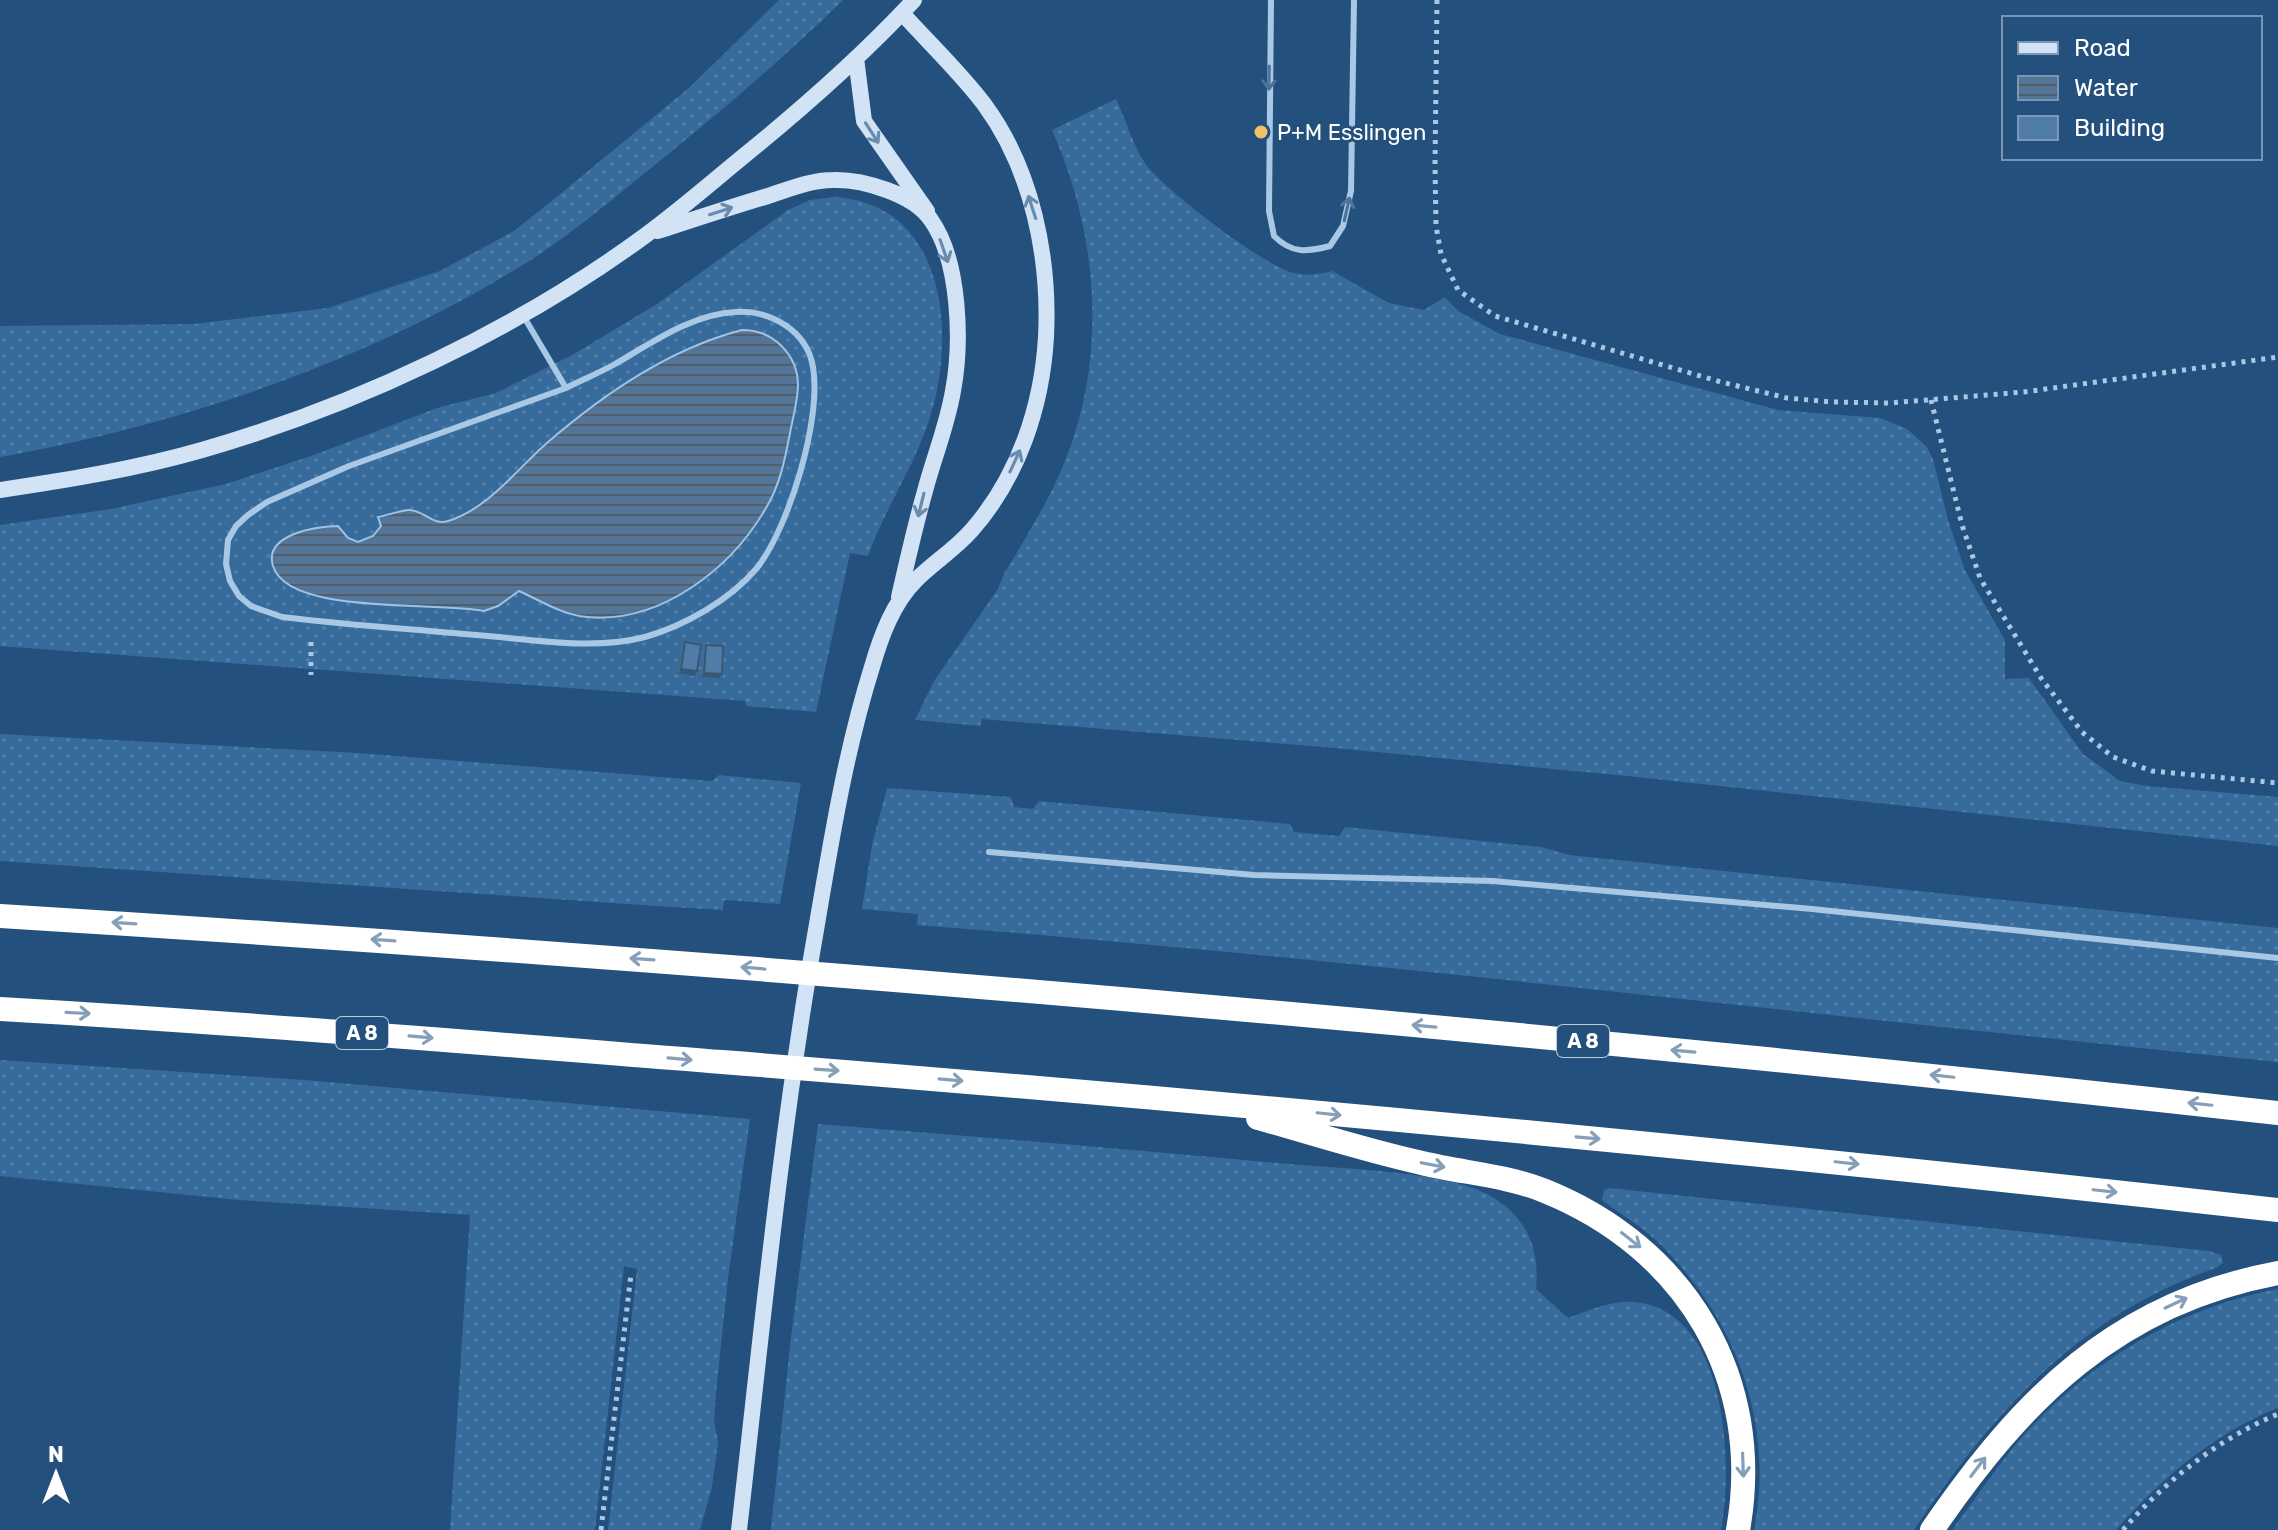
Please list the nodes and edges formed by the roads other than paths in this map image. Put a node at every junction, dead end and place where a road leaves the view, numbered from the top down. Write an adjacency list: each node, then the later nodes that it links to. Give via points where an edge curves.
1 (914, 0): 4 (main road)
2 (1271, 0): 3 (lane, one-way to 3, via 1269,211 1274,236 1294,251 1309,252 1330,246 1348,209)
3 (1354, 0)
4 (902, 13): 5 (main road); 11 (main road, one-way to 4, via 917,579 972,530 1004,484 1035,408 1047,314 1037,224 1012,153 984,104)
5 (856, 58): 6 (main road, one-way to 6, via 864,121); 7 (main road)
6 (931, 219): 7 (main road, one-way to 6, via 830,180 856,181 891,192); 11 (main road, one-way to 11, via 956,294 958,356 951,406)
7 (646, 234): 8 (main road)
8 (522, 314): 9 (lane); 10 (main road, via 388,381 234,441)
9 (566, 388): 9 (lane, via 349,466 267,502 236,526 227,546 234,589 244,601 282,617 613,642 672,627 738,587 781,527 804,455 814,375 798,336 762,314 716,315 681,327)
10 (0, 490)
11 (896, 606): 20 (main road, via 850,746 806,985)
12 (989, 852): 14 (lane, via 1214,873 1493,881)
13 (0, 916): 17 (highway, A 8, one-way to 13, via 1853,1067 887,979)
14 (2278, 958)
15 (0, 1009): 16 (highway, A 8, one-way to 16)
16 (1196, 1101): 18 (highway, A 8, one-way to 18); 21 (highway, one-way to 21, via 1410,1160 1527,1185 1592,1213 1628,1237 1659,1264 1696,1311 1728,1375 1744,1461)
17 (2278, 1113)
18 (2278, 1210)
19 (2278, 1273): 22 (highway, one-way to 19, via 1999,1439 2090,1352 2195,1294)
20 (739, 1530)
21 (1738, 1530)
22 (1932, 1530)

